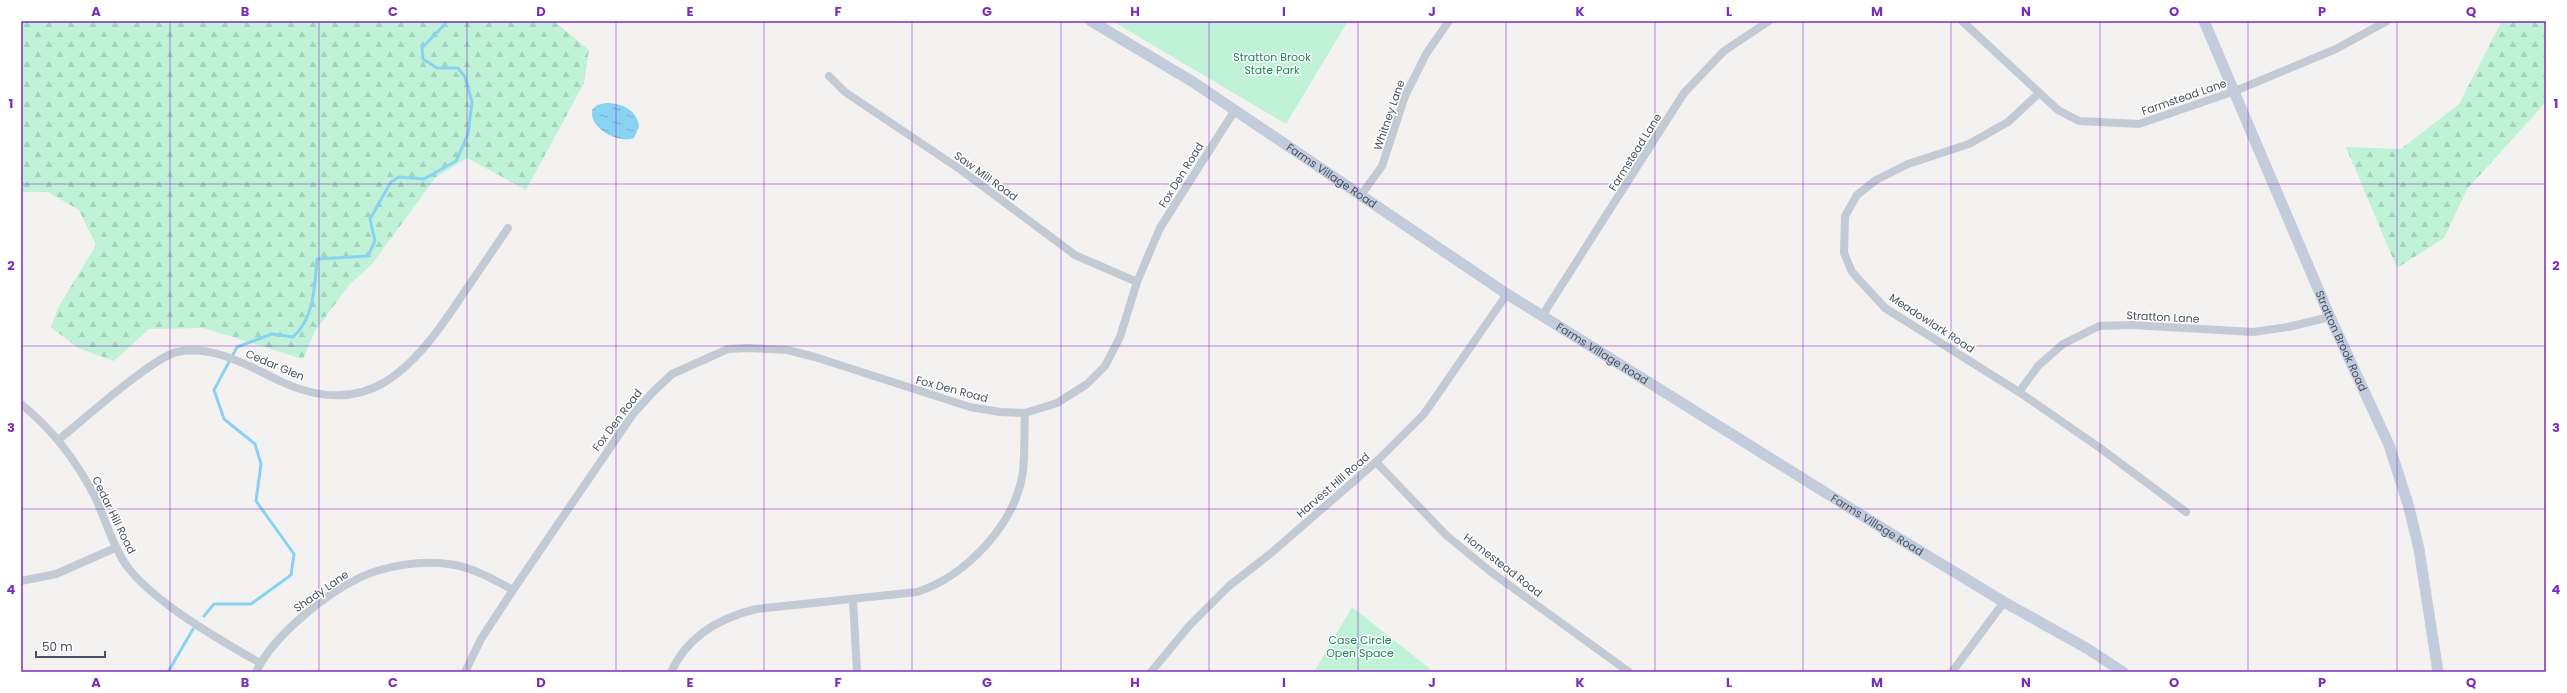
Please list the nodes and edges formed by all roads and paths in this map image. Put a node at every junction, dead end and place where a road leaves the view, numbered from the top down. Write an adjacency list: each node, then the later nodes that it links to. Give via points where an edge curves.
1 (1091, 21): 10 (main road, Farms Village Road)
2 (1449, 21): 11 (street, Whitney Lane, via 1426,54 1405,96 1382,166)
3 (1769, 21): 15 (street, Farmstead Lane, via 1724,51 1684,92)
4 (1962, 21): 9 (street, Farmstead Lane)
5 (2204, 21): 8 (main road, Stratton Brook Road)
6 (2387, 21): 8 (street, Farmstead Lane, via 2336,49)
7 (829, 76): 13 (street, Saw Mill Road, via 845,92 961,170 1075,255)
8 (2235, 92): 9 (street, Farmstead Lane, via 2139,124 2079,121 2058,110); 16 (main road, Stratton Brook Road)
9 (2038, 94): 17 (street, Meadowlark Road, via 2008,122 1969,144 1908,164 1876,180 1857,195 1845,216 1844,253 1852,272 1885,308)
10 (1235, 110): 11 (main road, Farms Village Road); 13 (street, Fox Den Road, via 1160,228)
11 (1361, 195): 14 (main road, Farms Village Road)
12 (508, 228): 20 (street, Cedar Glen, via 434,338 404,371 383,383 358,394 311,392 206,350 176,352 144,372)
13 (1138, 282): 19 (street, Fox Den Road, via 1120,337 1105,366 1087,384 1057,403)
14 (1507, 294): 15 (main road, Farms Village Road); 21 (street, Harvest Hill Road, via 1424,414)
15 (1542, 316): 27 (main road, Farms Village Road)
16 (2330, 317): 17 (street, Stratton Lane, via 2253,332 2133,325 2099,326 2063,344 2038,366); 37 (main road, Stratton Brook Road, via 2367,394 2401,478 2419,549)
17 (2019, 392): 22 (street, Meadowlark Road)
18 (21, 404): 20 (street, Cedar Hill Road)
19 (1025, 413): 25 (street, Fox Den Road, via 970,407 815,356 787,350 728,349 672,374 652,392 615,439); 26 (street, via 1023,472 1006,516 992,539 936,586 917,592)
20 (58, 440): 23 (street, Cedar Hill Road, via 96,499)
21 (1376, 462): 33 (street, Harvest Hill Road, via 1229,586 1189,626); 34 (street, Homestead Road, via 1446,535 1491,572)
22 (2186, 512)
23 (115, 548): 24 (street, via 56,574); 28 (street, Cedar Hill Road, via 140,580 160,597)
24 (21, 581)
25 (513, 590): 28 (street, Shady Lane, via 487,576 448,564 413,564 374,573 361,577 337,591 288,628); 30 (street, Fox Den Road, via 481,639)
26 (853, 600): 31 (street, via 756,609 730,615 694,639); 32 (street)
27 (2004, 602): 35 (street); 36 (main road, Farms Village Road, via 2088,649)
28 (260, 663): 29 (street, Shady Lane)
29 (256, 672)
30 (465, 672)
31 (671, 672)
32 (857, 672)
33 (1152, 672)
34 (1628, 672)
35 (1952, 672)
36 (2123, 672)
37 (2438, 672)

